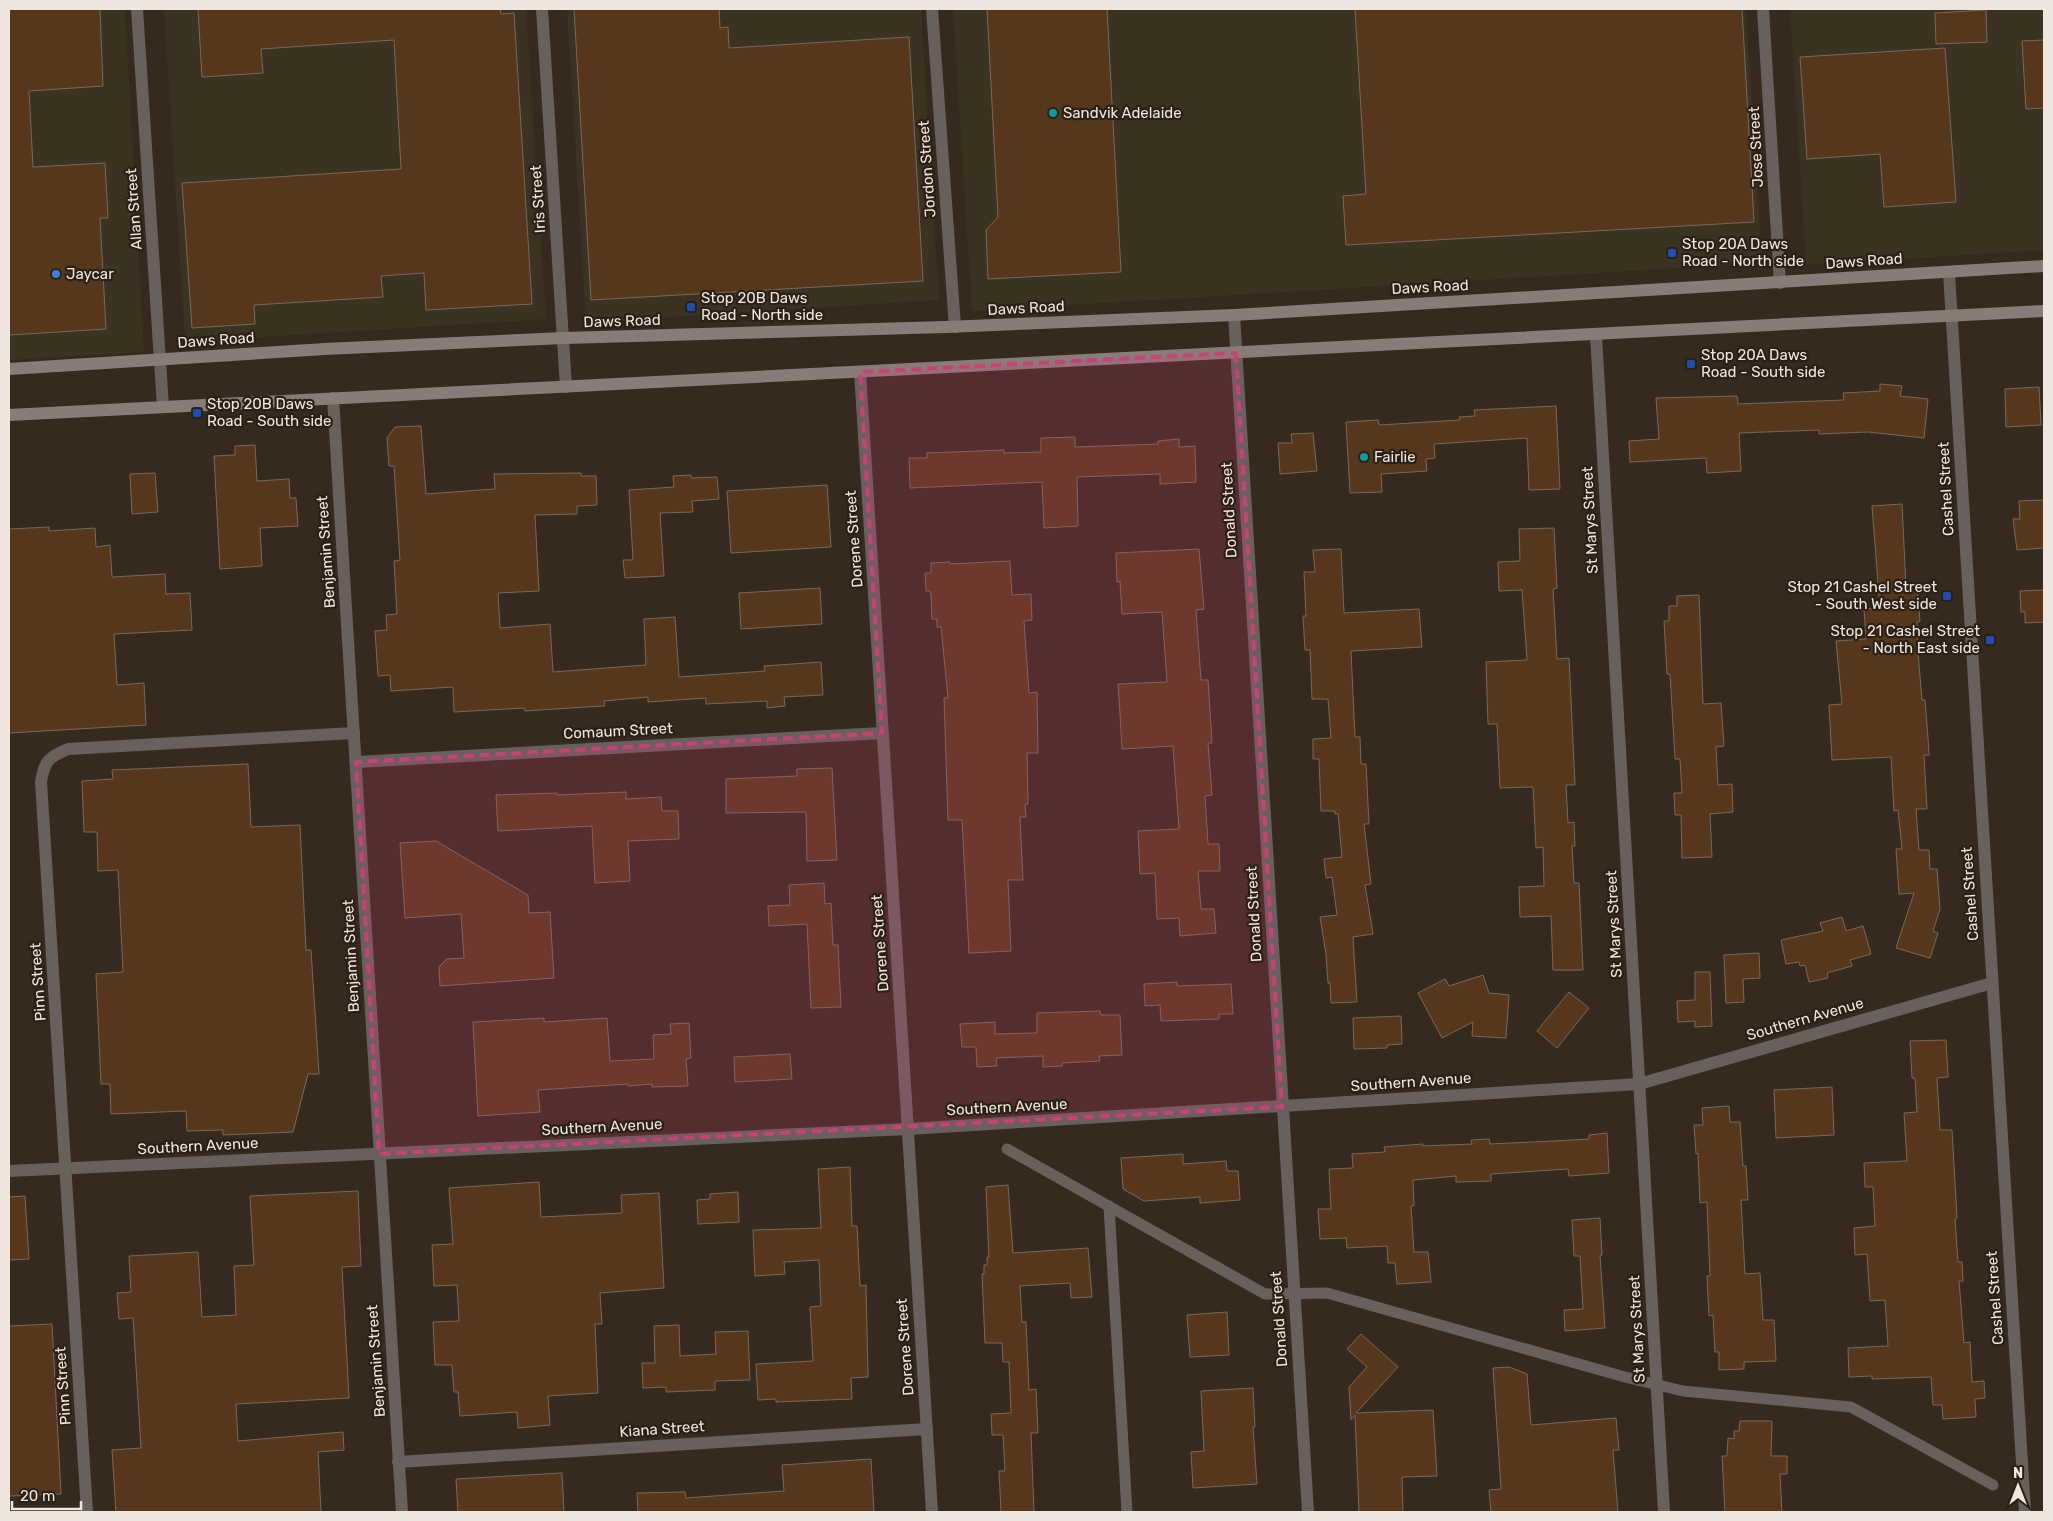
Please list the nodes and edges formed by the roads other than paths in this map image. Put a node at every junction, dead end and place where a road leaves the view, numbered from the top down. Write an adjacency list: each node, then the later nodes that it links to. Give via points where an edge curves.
1 (137, 9): 15 (street, Allan Street)
2 (542, 9): 13 (street, Iris Street)
3 (932, 9): 11 (street, Jordon Street)
4 (1764, 9): 7 (street, Jose Street)
5 (2044, 266): 6 (main road, Daws Road)
6 (1949, 273): 7 (main road, Daws Road); 10 (street, Cashel Street)
7 (1780, 283): 9 (main road, Daws Road)
8 (2044, 311): 10 (main road)
9 (1234, 314): 11 (main road, Daws Road); 14 (street, Donald Street)
10 (1951, 316): 12 (main road); 25 (street, Cashel Street)
11 (955, 327): 13 (main road, Daws Road)
12 (1596, 335): 14 (main road); 26 (street, St Marys Street)
13 (564, 338): 15 (main road, Daws Road); 18 (street, Iris Street)
14 (1236, 353): 17 (main road); 27 (street, Donald Street)
15 (161, 360): 16 (main road, Daws Road); 20 (street, Allan Street)
16 (9, 369)
17 (860, 372): 18 (main road); 23 (street, Dorene Street)
18 (566, 387): 19 (main road)
19 (333, 398): 20 (main road); 22 (street, Benjamin Street)
20 (163, 407): 21 (main road)
21 (9, 415)
22 (354, 733): 24 (street, Benjamin Street); 31 (street, Pinn Street, via 68,749 54,755 44,766 41,782)
23 (882, 733): 24 (street, Comaum Street); 28 (street, Dorene Street)
24 (356, 762): 30 (street, Benjamin Street)
25 (1992, 983): 26 (street, Southern Avenue); 45 (street, Cashel Street)
26 (1639, 1084): 27 (street, Southern Avenue); 35 (street, St Marys Street)
27 (1282, 1107): 28 (street, Southern Avenue); 34 (street, Donald Street)
28 (908, 1129): 30 (street, Southern Avenue); 36 (street, Dorene Street)
29 (1007, 1149): 33 (lane)
30 (379, 1154): 31 (street, Southern Avenue); 37 (street, Benjamin Street)
31 (66, 1168): 32 (street, Southern Avenue); 39 (street, Pinn Street)
32 (9, 1172)
33 (1109, 1206): 34 (lane, via 1265,1294); 42 (lane)
34 (1294, 1294): 35 (lane, via 1327,1293); 43 (street, Donald Street)
35 (1657, 1385): 38 (lane, via 1851,1407); 44 (street, St Marys Street)
36 (927, 1429): 37 (street, Kiana Street); 41 (street, Dorene Street)
37 (398, 1462): 40 (street, Benjamin Street)
38 (1993, 1486)
39 (87, 1512)
40 (402, 1512)
41 (932, 1512)
42 (1127, 1512)
43 (1308, 1512)
44 (1664, 1512)
45 (2025, 1512)

